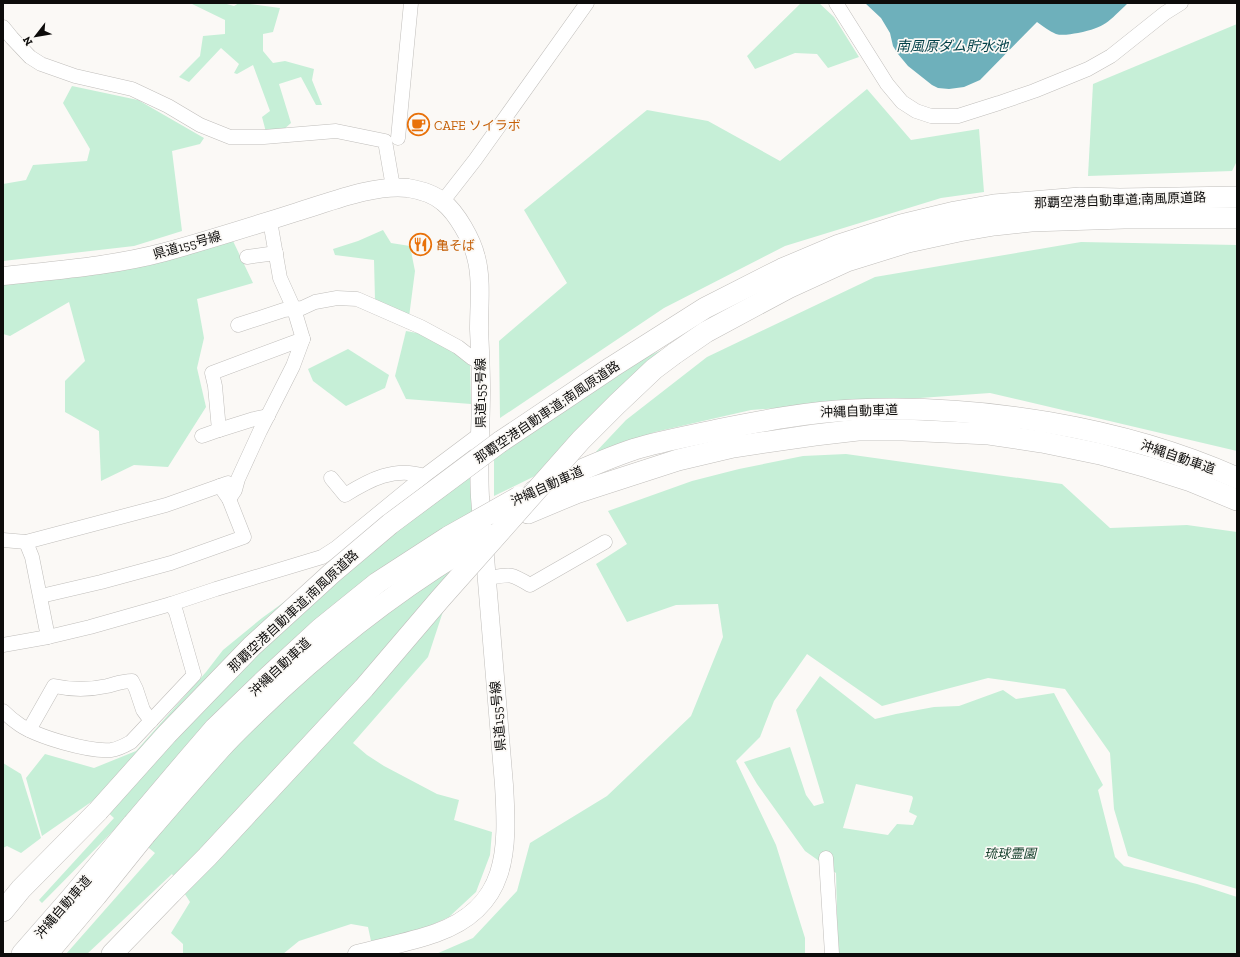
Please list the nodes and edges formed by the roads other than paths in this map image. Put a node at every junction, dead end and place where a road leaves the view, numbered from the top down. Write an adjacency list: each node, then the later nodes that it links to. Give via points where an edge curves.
1 (411, 3): 6 (street)
2 (587, 3): 9 (street)
3 (836, 3): 4 (street, via 887,84 902,102 916,112 931,116 958,116 999,104 1088,68 1111,56 1165,13)
4 (1182, 3)
5 (3, 27): 7 (street, via 41,64 75,76 132,89 200,125 230,137 336,131 385,141)
6 (398, 138)
7 (393, 187): 9 (main road, 県道155号線, via 424,192); 11 (main road, 県道155号線, via 361,193)
8 (1237, 197): 46 (highway, 那覇空港自動車道;南風原道路, bridge, via 1080,198 955,212 901,225 839,245 782,268 705,308 500,442 390,524 332,573 252,646)
9 (443, 201): 18 (main road, 県道155号線, via 460,222 477,257)
10 (1237, 218): 49 (highway, 那覇空港自動車道;南風原道路, bridge, via 1031,221 958,231 908,242 847,261 788,288 706,332 654,369 581,440 364,688 207,857)
11 (270, 221): 12 (street); 14 (main road, 県道155号線, via 130,260)
12 (276, 253): 13 (street); 15 (street, via 280,278)
13 (247, 258)
14 (3, 276)
15 (294, 309): 16 (street); 17 (street); 18 (street, via 337,298 356,299 421,327)
16 (238, 325)
17 (303, 339): 19 (street, via 293,366); 21 (street, via 212,373)
18 (480, 362): 22 (main road, 県道155号線)
19 (268, 416): 20 (street); 24 (street)
20 (242, 423): 21 (street); 24 (street)
21 (219, 430): 23 (street)
22 (480, 434): 25 (street); 36 (main road, 県道155号線, via 480,490)
23 (202, 436)
24 (257, 437): 28 (street)
25 (424, 476): 26 (street, via 414,472 400,472 379,477 345,495); 38 (street, via 322,557)
26 (331, 478)
27 (1237, 478): 32 (highway, 沖縄自動車道, via 1191,460 1113,436 1034,420 940,410 854,410 811,413 749,423 636,449 593,465)
28 (238, 479): 29 (street); 30 (street)
29 (220, 486): 30 (street); 34 (street, via 166,505)
30 (229, 499): 37 (street, via 244,537 171,563)
31 (1237, 500): 32 (highway, 沖縄自動車道, via 1147,466 1042,442 988,434 858,430 733,447 678,460 576,493)
32 (524, 505): 44 (highway, 沖縄自動車道, bridge, via 448,537 377,583 320,629 216,728 189,758)
33 (3, 540): 34 (street)
34 (26, 542): 37 (street)
35 (605, 542): 36 (street, via 530,585 510,575)
36 (488, 578): 50 (main road, 県道155号線, via 506,819 502,868 488,897 466,918 438,933)
37 (41, 596): 39 (street)
38 (171, 604): 39 (street); 42 (street, via 176,612 194,675)
39 (48, 637): 40 (street)
40 (3, 645)
41 (3, 711): 43 (street)
42 (151, 721): 43 (street, via 131,742 111,750 50,739); 43 (street, via 143,710 132,681 84,690 54,686)
43 (29, 730)
44 (139, 830): 47 (highway, 沖縄自動車道, via 71,898); 48 (highway, 沖縄自動車道, via 96,896)
45 (826, 858): 51 (street)
46 (3, 910)
47 (22, 954)
48 (47, 954)
49 (112, 954)
50 (356, 954)
51 (832, 954)

